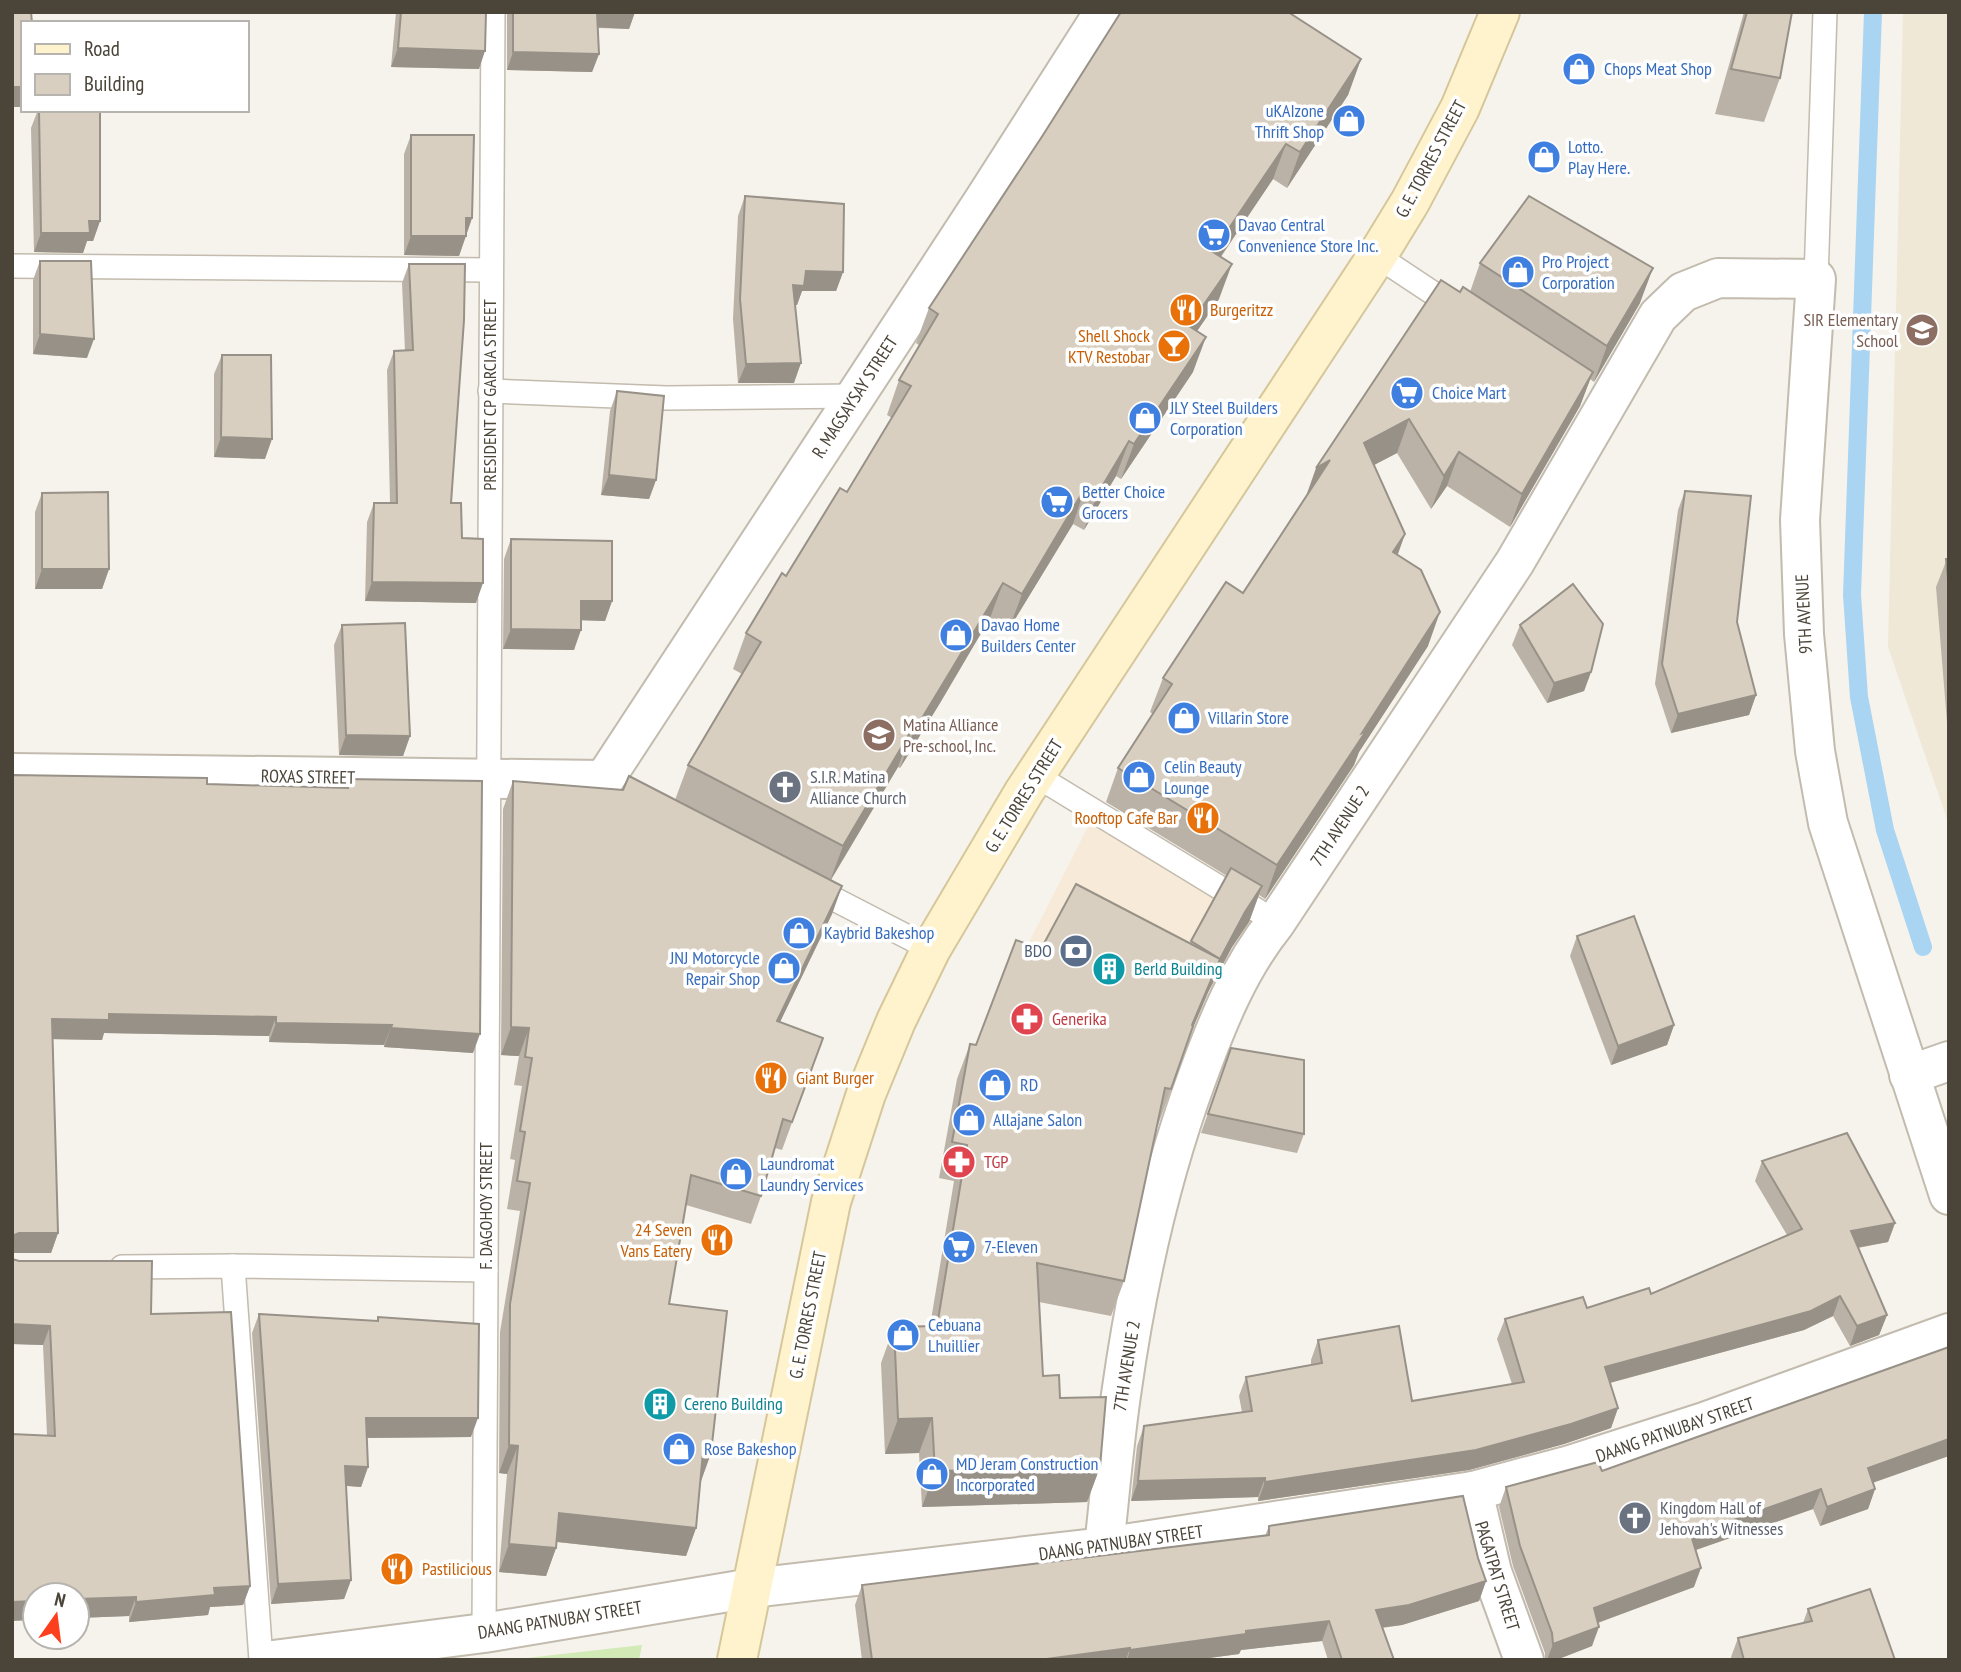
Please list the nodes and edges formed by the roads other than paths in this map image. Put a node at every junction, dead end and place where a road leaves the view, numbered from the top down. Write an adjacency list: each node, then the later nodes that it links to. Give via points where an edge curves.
1 (492, 12): 7 (lane, PRESIDENT CP GARCIA STREET)
2 (1104, 12): 11 (street, R. MAGSAYSAY STREET)
3 (1500, 12): 5 (main road, G. E. TORRES STREET, via 1460,108)
4 (1825, 12): 8 (lane, 9TH AVENUE)
5 (1377, 256): 9 (lane); 13 (main road, G. E. TORRES STREET)
6 (12, 265): 7 (lane)
7 (491, 270): 10 (lane, PRESIDENT CP GARCIA STREET)
8 (1816, 279): 17 (street, 7TH AVENUE 2, via 1718,278 1683,292 1658,316 1595,398 1514,562); 20 (street, 9TH AVENUE, via 1800,520 1815,751 1828,823)
9 (1480, 324)
10 (490, 391): 11 (lane, via 666,398); 14 (lane, PRESIDENT CP GARCIA STREET)
11 (856, 396): 15 (street, R. MAGSAYSAY STREET)
12 (12, 773): 14 (street, ROXAS STREET)
13 (1035, 775): 17 (lane); 18 (main road, G. E. TORRES STREET)
14 (489, 779): 15 (street, ROXAS STREET); 24 (lane, F. DAGOHOY STREET)
15 (616, 786)
16 (786, 874): 18 (lane)
17 (1276, 922): 27 (street, 7TH AVENUE 2, via 1215,1028 1164,1180 1122,1389)
18 (931, 949): 28 (main road, G. E. TORRES STREET, via 866,1094 831,1202)
19 (1949, 1060): 20 (street)
20 (1909, 1075): 21 (street, 9TH AVENUE)
21 (1949, 1195)
22 (233, 1266): 23 (lane); 24 (lane); 30 (lane)
23 (95, 1267)
24 (486, 1270): 29 (lane, F. DAGOHOY STREET)
25 (1949, 1333): 26 (street, DAANG PATNUBAY STREET, via 1692,1426)
26 (1473, 1491): 27 (street, DAANG PATNUBAY STREET); 33 (street, PAGATPAT STREET, via 1492,1572)
27 (1104, 1547): 28 (street, DAANG PATNUBAY STREET)
28 (752, 1588): 29 (street, DAANG PATNUBAY STREET); 32 (main road, G. E. TORRES STREET)
29 (484, 1633): 31 (street, DAANG PATNUBAY STREET)
30 (261, 1660)
31 (272, 1660)
32 (737, 1660)
33 (1524, 1660)

